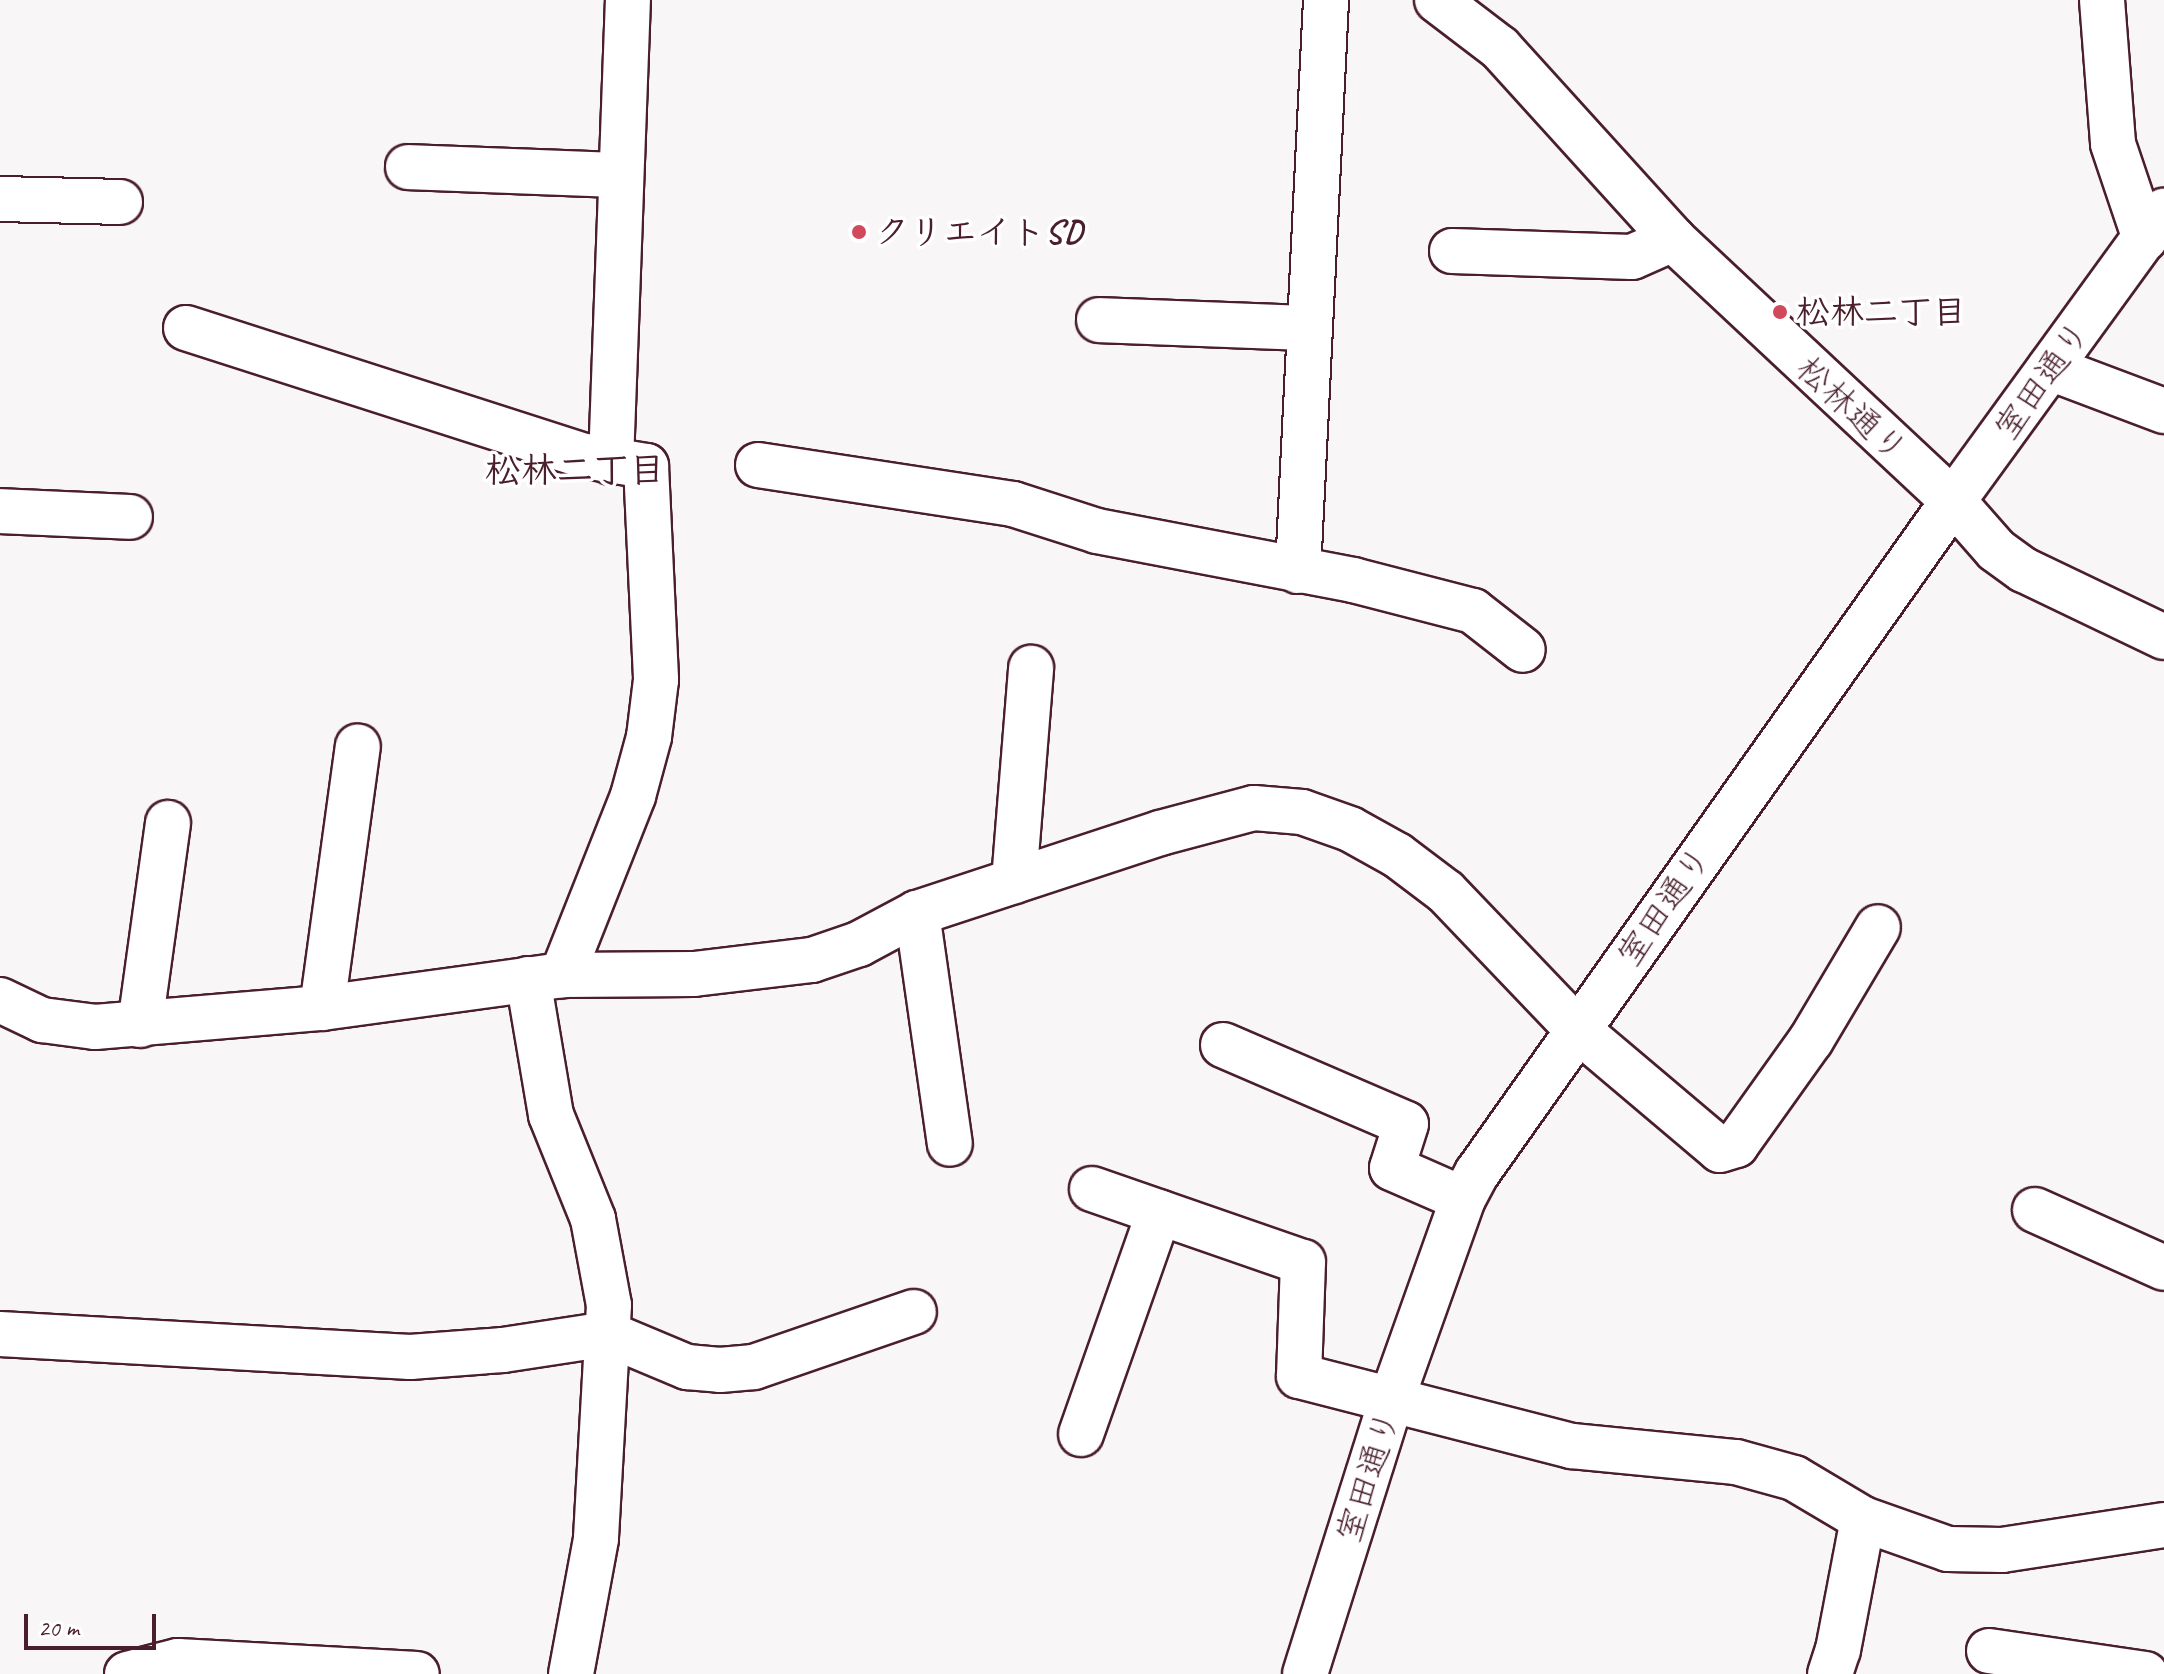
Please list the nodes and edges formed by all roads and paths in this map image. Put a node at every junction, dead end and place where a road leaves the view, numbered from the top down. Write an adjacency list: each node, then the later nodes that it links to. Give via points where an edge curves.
1 (628, 0): 6 (street)
2 (1326, 0): 14 (street)
3 (1437, 0): 10 (street, 松林通り, via 1500,48)
4 (2102, 0): 9 (street, via 2113,144)
5 (408, 167): 6 (street)
6 (621, 175): 17 (street)
7 (0, 199): 8 (street)
8 (120, 202)
9 (2155, 225): 15 (street, 室田通り)
10 (1673, 239): 11 (street, via 1632,257); 19 (street, 松林通り)
11 (1452, 251)
12 (1099, 320): 14 (street)
13 (186, 328): 17 (street)
14 (1310, 328): 22 (street)
15 (2050, 368): 16 (street); 19 (street, 室田通り)
16 (2164, 411)
17 (611, 462): 31 (street, via 646,466 656,680 649,737 633,796)
18 (758, 465): 22 (street, via 1013,504 1097,531)
19 (1953, 501): 23 (street, 松林通り, via 1996,550 2024,570); 35 (street, 室田通り)
20 (0, 511): 21 (street)
21 (130, 517)
22 (1298, 571): 24 (street, via 1473,611)
23 (2164, 637)
24 (1523, 650)
25 (1031, 668): 28 (street)
26 (358, 746): 33 (street)
27 (168, 823): 34 (street)
28 (1014, 881): 29 (street); 35 (street, via 1254,808 1302,812 1362,835 1446,892)
29 (917, 913): 31 (street, via 859,944 812,960 694,974); 37 (street)
30 (1878, 927): 35 (street, via 1811,1040 1736,1145 1720,1150)
31 (545, 977): 33 (street); 45 (street, via 551,1115 593,1219 609,1305)
32 (0, 1000): 34 (street, via 42,1020 95,1027)
33 (322, 1008): 34 (street)
34 (140, 1025)
35 (1577, 1029): 39 (street, 室田通り)
36 (1223, 1045): 39 (street, via 1406,1124 1392,1168)
37 (950, 1144)
38 (1092, 1189): 41 (street)
39 (1463, 1199): 46 (street, 室田通り)
40 (2035, 1210): 42 (street)
41 (1159, 1212): 46 (street, via 1303,1262 1299,1376); 47 (street)
42 (2164, 1268)
43 (914, 1312): 45 (street, via 754,1367 720,1370 687,1367)
44 (0, 1334): 45 (street, via 410,1357)
45 (608, 1334): 54 (street, via 596,1539)
46 (1391, 1401): 48 (street, via 1572,1446 1736,1462 1794,1478); 55 (street, 室田通り)
47 (1081, 1434)
48 (1863, 1519): 49 (street, via 1948,1549 1988,1550); 56 (street)
49 (2164, 1525)
50 (1989, 1651): 57 (street)
51 (354, 1673): 52 (street, via 178,1661); 53 (street)
52 (127, 1674)
53 (417, 1674)
54 (571, 1674)
55 (1305, 1674)
56 (1830, 1674)
57 (2145, 1674)

